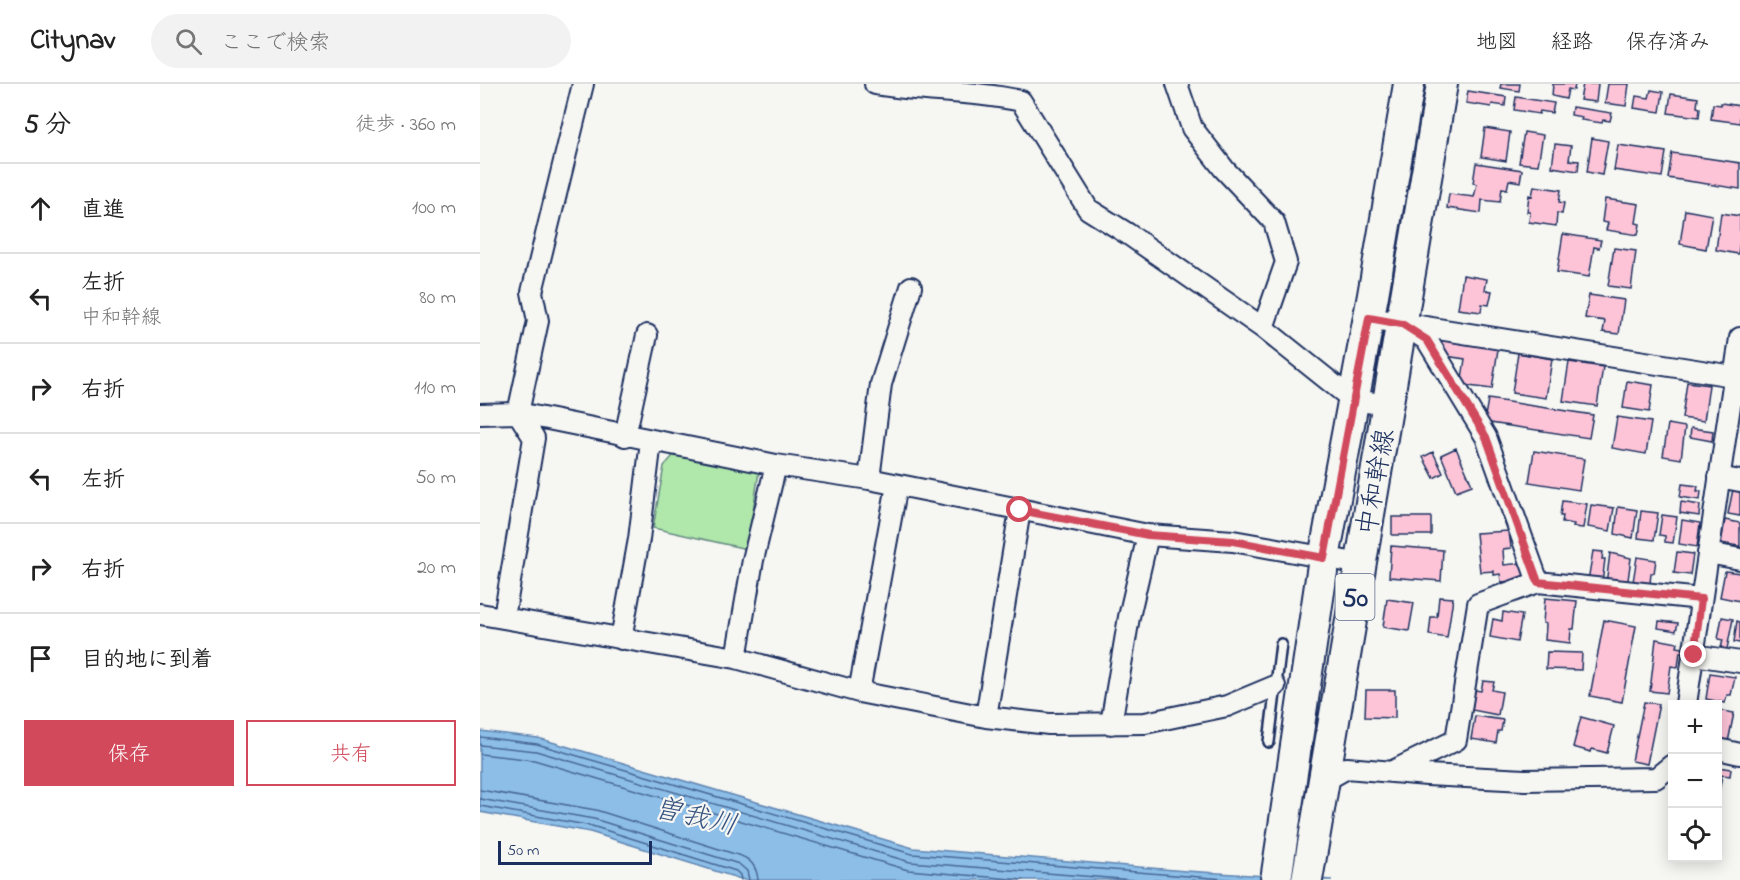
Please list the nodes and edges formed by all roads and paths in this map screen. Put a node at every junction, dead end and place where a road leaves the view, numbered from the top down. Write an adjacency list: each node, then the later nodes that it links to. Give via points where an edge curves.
1 (583, 84): 15 (street, via 532,292 538,321)
2 (875, 84): 9 (street, via 1021,100 1088,209)
3 (1177, 84): 9 (street, via 1192,128 1274,222 1286,262)
4 (1409, 84): 7 (main road, 中和幹線 / 50)
5 (1442, 84): 8 (main road, 中和幹線 / 50)
6 (911, 287): 21 (street, via 881,384)
7 (1369, 318): 8 (street); 13 (main road, 中和幹線 / 50)
8 (1402, 324): 12 (street); 14 (main road, 中和幹線 / 50); 30 (street, via 1427,340 1486,437)
9 (1263, 328): 13 (street)
10 (647, 335): 17 (street)
11 (1740, 338): 12 (street)
12 (1733, 376): 20 (street)
13 (1353, 400): 14 (street); 27 (main road, 中和幹線 / 50)
14 (1388, 405): 29 (main road, 中和幹線 / 50)
15 (518, 413): 16 (street); 17 (street); 33 (street, via 534,438)
16 (480, 414)
17 (625, 436): 18 (street)
18 (651, 441): 19 (street); 34 (street)
19 (776, 465): 21 (street); 37 (street, via 753,560)
20 (1719, 477): 22 (street); 26 (street)
21 (869, 479): 23 (street)
22 (1740, 481)
23 (897, 485): 24 (street); 40 (street)
24 (1020, 510): 25 (street); 42 (street)
25 (1148, 535): 27 (street, via 1233,541); 43 (street)
26 (1708, 553): 28 (street); 31 (street)
27 (1324, 558): 29 (street); 50 (main road, 中和幹線 / 50)
28 (1740, 559)
29 (1361, 564): 49 (main road, 中和幹線 / 50)
30 (1538, 582): 31 (street); 48 (street, via 1478,604 1456,740)
31 (1701, 599): 36 (street)
32 (480, 614): 33 (street)
33 (504, 616): 34 (street)
34 (621, 639): 37 (street)
35 (1281, 644): 39 (lane)
36 (1694, 655): 38 (street); 41 (street)
37 (736, 658): 40 (street)
38 (1740, 662)
39 (1275, 686): 43 (street, via 1227,706 1145,723); 44 (lane)
40 (859, 692): 42 (street)
41 (1687, 700)
42 (986, 717): 43 (street, via 1049,724)
43 (1111, 724)
44 (1269, 742)
45 (1722, 750): 46 (street)
46 (1740, 754)
47 (1668, 768): 48 (street, via 1656,778 1525,780)
48 (1391, 772): 49 (street, via 1347,768)
49 (1323, 785): 51 (main road, 中和幹線 / 50)
50 (1276, 880)
51 (1307, 880)

